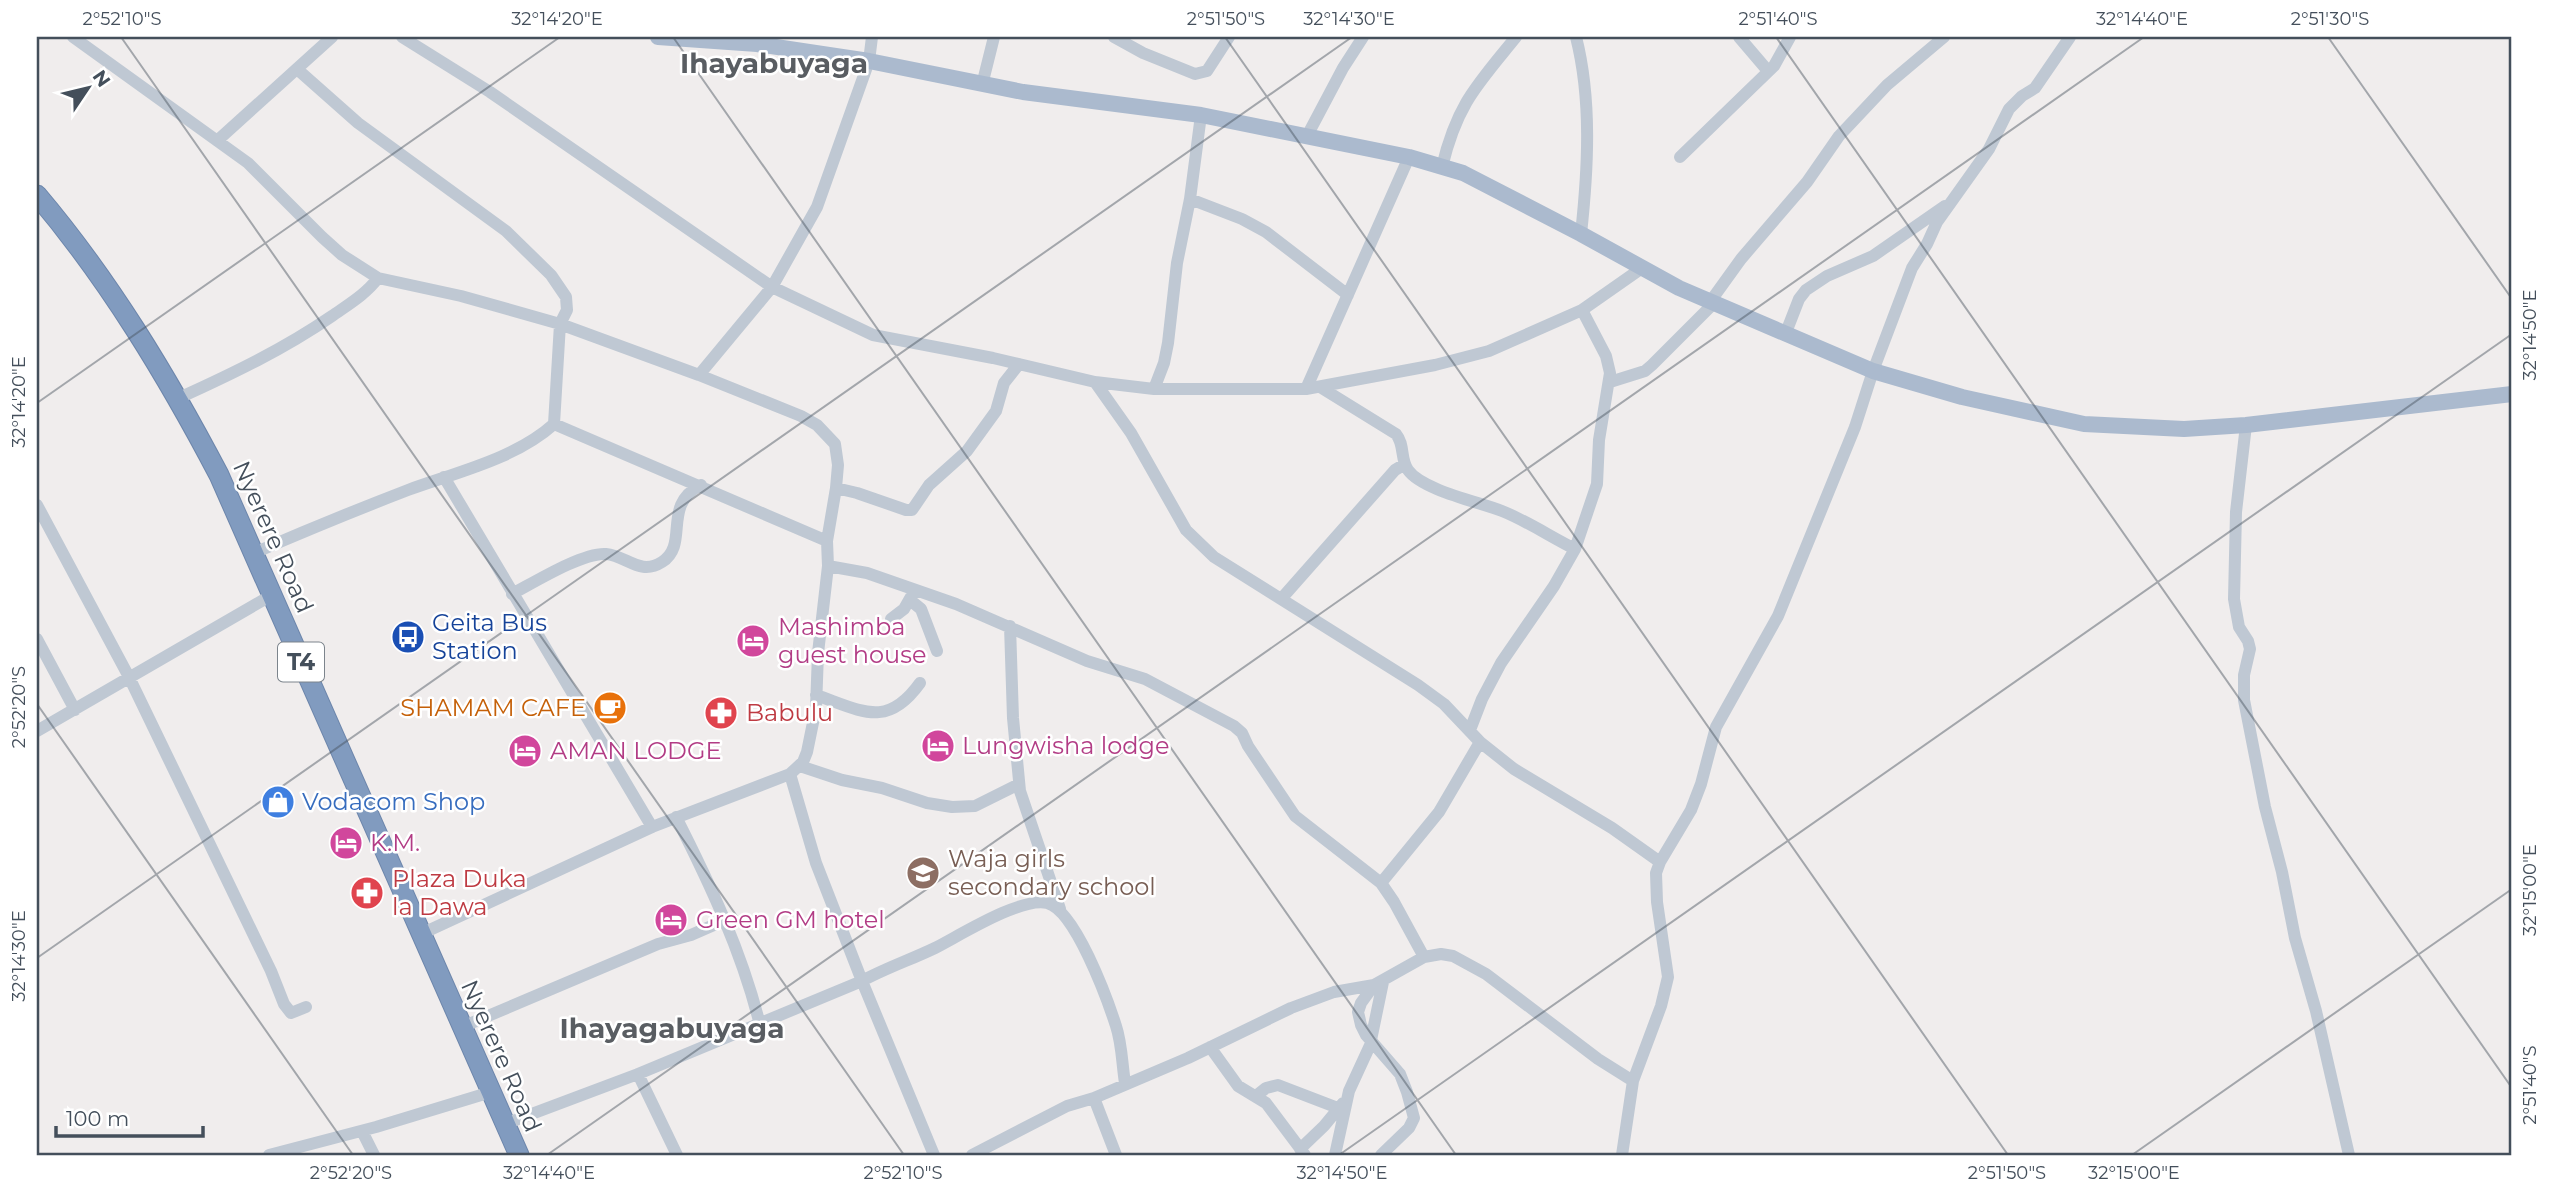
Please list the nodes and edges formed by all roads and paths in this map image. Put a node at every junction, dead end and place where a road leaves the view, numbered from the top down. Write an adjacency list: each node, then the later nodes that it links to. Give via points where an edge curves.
1 (74, 37): 22 (street)
2 (332, 37): 17 (street)
3 (402, 37): 32 (street, via 490,92)
4 (658, 37): 16 (main road, via 757,44)
5 (872, 37): 16 (street)
6 (993, 37): 19 (street)
7 (1114, 37): 8 (street, via 1195,74 1207,71)
8 (1228, 37)
9 (1363, 37): 21 (street)
10 (1516, 37): 25 (street, via 1471,91)
11 (1576, 37): 29 (street, via 1587,132)
12 (1739, 37): 18 (street)
13 (1790, 37): 18 (street)
14 (1944, 37): 34 (street, via 1887,85 1839,136)
15 (2070, 37): 28 (street, via 2035,88 2010,109 1989,149)
16 (869, 61): 19 (main road); 32 (street, via 817,207)
17 (297, 69): 22 (street); 36 (street, via 358,123 506,231 551,275 566,297 567,310)
18 (1768, 71): 24 (street)
19 (982, 85): 20 (main road)
20 (1201, 115): 21 (main road); 27 (street)
21 (1307, 136): 23 (main road)
22 (218, 140): 31 (street, via 248,163 342,255)
23 (1409, 157): 25 (main road); 33 (street)
24 (1680, 157)
25 (1442, 167): 29 (main road, via 1463,173)
26 (37, 195): 47 (highway, Nyerere Road / T4, via 119,305)
27 (1190, 199): 33 (street, via 1266,232); 44 (street, via 1168,343)
28 (1951, 201): 37 (street, via 1873,256 1806,290); 39 (street, via 1913,268)
29 (1581, 234): 30 (main road)
30 (1642, 268): 34 (main road); 35 (street)
31 (378, 278): 36 (street); 47 (street, via 358,298 304,334 236,373)
32 (772, 287): 38 (street, via 873,335); 40 (street)
33 (1348, 295): 45 (street)
34 (1712, 303): 37 (main road); 42 (street, via 1652,365)
35 (1582, 310): 42 (street, via 1606,356); 43 (street, via 1489,351)
36 (560, 324): 40 (street); 48 (street)
37 (1785, 335): 39 (main road)
38 (1019, 364): 41 (street); 53 (street, via 1004,383 996,411 967,451 929,485 912,510)
39 (1873, 371): 49 (main road, via 1962,397 2084,424 2184,429); 79 (street, via 1855,428 1778,616 1716,727 1691,810)
40 (699, 375): 53 (street, via 817,425 835,444)
41 (1096, 382): 44 (street); 62 (street, via 1186,530 1214,557)
42 (1610, 382): 56 (street, via 1597,484)
43 (1320, 387): 45 (street); 50 (street, via 1396,434)
44 (1154, 388): 45 (street)
45 (1306, 389)
46 (2512, 394): 49 (main road)
47 (179, 398): 57 (highway, Nyerere Road / T4)
48 (554, 424): 51 (street, via 523,446); 52 (street)
49 (2246, 425): 113 (street, via 2236,512 2234,599 2239,627 2250,649 2244,700 2265,807)
50 (1405, 464): 56 (street, via 1415,476 1454,497 1504,512); 62 (street)
51 (444, 477): 57 (street); 59 (street)
52 (701, 485): 55 (street); 59 (street, via 679,506 674,542 661,562 639,567 603,554 556,570)
53 (836, 488): 55 (street)
54 (37, 505): 67 (street)
55 (827, 541): 58 (street)
56 (1575, 549): 71 (street, via 1501,663)
57 (254, 553): 61 (highway, Nyerere Road / T4)
58 (828, 566): 60 (street, via 867,573); 69 (street)
59 (512, 594): 78 (street)
60 (912, 594): 63 (street); 64 (street); 66 (street)
61 (272, 595): 67 (street); 83 (highway, Nyerere Road / T4)
62 (1282, 598): 71 (street, via 1418,685)
63 (891, 619)
64 (1010, 626): 76 (street); 80 (street, via 1087,661 1145,679 1234,726 1295,816)
65 (37, 639): 70 (street)
66 (937, 651)
67 (129, 677): 70 (street); 87 (street, via 284,1004 291,1013)
68 (920, 683): 69 (street, via 905,702 882,713)
69 (816, 695): 74 (street, via 807,752)
70 (75, 709): 72 (street)
71 (1470, 730): 73 (street)
72 (37, 731)
73 (1480, 742): 79 (street, via 1542,788); 80 (street, via 1438,812)
74 (800, 766): 75 (street); 76 (street, via 952,807 975,806)
75 (790, 774): 77 (street); 85 (street, via 816,863)
76 (1019, 784): 81 (street)
77 (676, 817): 78 (street); 82 (street)
78 (652, 827): 83 (street)
79 (1660, 862): 93 (street, via 1657,902 1668,977)
80 (1381, 883): 84 (street)
81 (1060, 909): 85 (street, via 1043,902 1018,908); 94 (street, via 1083,944 1116,1027)
82 (723, 921): 88 (street, via 749,981); 89 (street)
83 (421, 934): 89 (highway, Nyerere Road / T4)
84 (1424, 957): 86 (street); 93 (street, via 1453,956 1486,974)
85 (862, 981): 88 (street); 107 (street)
86 (1378, 984): 90 (street); 91 (street, via 1334,992 1291,1008)
87 (306, 1007)
88 (760, 1025): 92 (street)
89 (462, 1027): 95 (highway, Nyerere Road / T4)
90 (1371, 1041): 98 (street); 111 (street, via 1399,1074 1413,1118 1409,1128)
91 (1210, 1047): 94 (street); 96 (street, via 1238,1086)
92 (638, 1074): 99 (street); 106 (street)
93 (1633, 1081): 112 (street)
94 (1125, 1083): 97 (street)
95 (491, 1092): 99 (highway, Nyerere Road / T4); 100 (street)
96 (1256, 1096): 98 (street, via 1278,1085); 102 (street)
97 (1094, 1098): 108 (street, via 1067,1106); 109 (street)
98 (1343, 1103): 102 (street); 110 (street)
99 (505, 1124): 105 (highway, Nyerere Road / T4)
100 (362, 1131): 101 (street); 104 (street)
101 (303, 1151): 103 (street)
102 (1303, 1152)
103 (269, 1155)
104 (374, 1155)
105 (519, 1155)
106 (677, 1155)
107 (934, 1155)
108 (972, 1155)
109 (1116, 1155)
110 (1335, 1155)
111 (1381, 1155)
112 (1622, 1155)
113 (2349, 1155)

